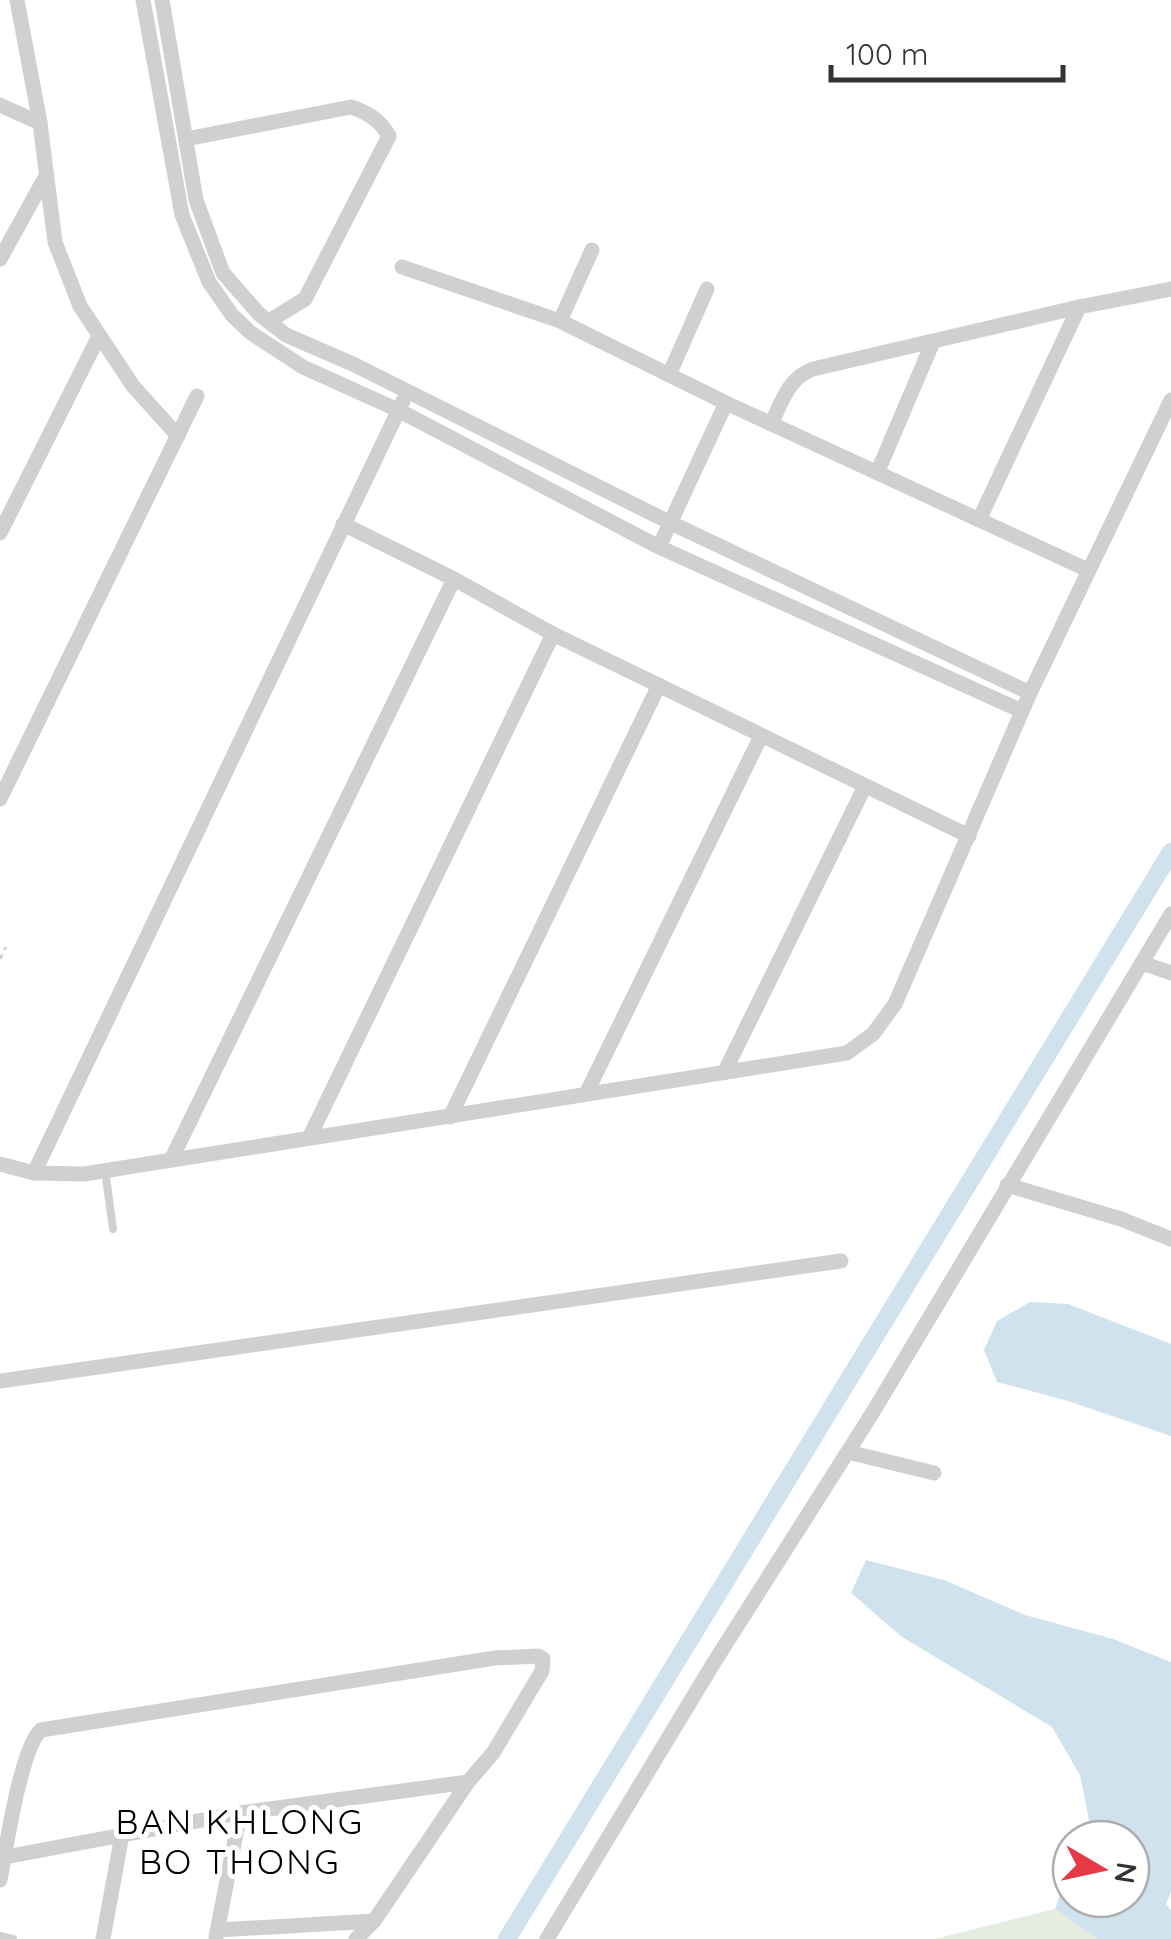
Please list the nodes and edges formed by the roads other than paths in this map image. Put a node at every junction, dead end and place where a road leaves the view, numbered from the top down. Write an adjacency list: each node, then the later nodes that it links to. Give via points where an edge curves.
1 (17, 0): 7 (street)
2 (143, 0): 5 (street)
3 (162, 0): 4 (street)
4 (169, 37): 5 (street); 8 (street)
5 (149, 42): 26 (street, via 182,215 208,282 251,334 302,366)
6 (0, 104): 7 (street)
7 (40, 123): 9 (street)
8 (186, 140): 18 (street, via 196,200 223,274); 18 (street, via 351,107 389,136 305,299)
9 (46, 176): 10 (street); 19 (street, via 54,242)
10 (5, 236): 12 (street)
11 (592, 250): 17 (street)
12 (0, 259)
13 (402, 267): 17 (street)
14 (707, 289): 21 (street)
15 (1171, 289): 16 (street)
16 (1079, 307): 20 (street); 30 (street)
17 (560, 321): 21 (street)
18 (268, 322): 22 (street)
19 (99, 336): 28 (street); 33 (street)
20 (932, 344): 27 (street, via 801,374); 29 (street)
21 (669, 375): 25 (street)
22 (408, 392): 26 (street); 31 (street)
23 (197, 396): 28 (street)
24 (1171, 400): 35 (street)
25 (726, 403): 27 (street); 31 (street)
26 (398, 410): 32 (street); 34 (street)
27 (771, 424): 29 (street)
28 (178, 436): 43 (street)
29 (878, 472): 30 (street)
30 (979, 520): 35 (street)
31 (671, 523): 34 (street); 39 (street)
32 (343, 524): 36 (street); 55 (street)
33 (0, 532)
34 (660, 548): 40 (street)
35 (1088, 570): 39 (street)
36 (454, 579): 37 (street); 52 (street)
37 (553, 634): 38 (street); 51 (street)
38 (659, 685): 41 (street); 50 (street)
39 (1030, 694): 40 (street)
40 (1022, 711): 44 (street)
41 (761, 736): 42 (street); 49 (street)
42 (865, 786): 44 (street); 48 (street)
43 (0, 798)
44 (969, 836): 48 (street, via 895,1004 874,1034 847,1053)
45 (1171, 914): 46 (street)
46 (1142, 964): 47 (street); 56 (street)
47 (1171, 973)
48 (724, 1074): 49 (street)
49 (586, 1094): 50 (street)
50 (450, 1117): 51 (street)
51 (310, 1138): 52 (street)
52 (172, 1158): 54 (street)
53 (0, 1164): 55 (street)
54 (105, 1170): 55 (street); 57 (lane)
55 (34, 1173)
56 (1007, 1185): 58 (street); 61 (street)
57 (112, 1230)
58 (1171, 1239)
59 (842, 1261): 60 (street)
60 (0, 1381)
61 (848, 1452): 62 (street); 74 (street)
62 (934, 1474)
63 (468, 1782): 64 (street); 66 (street, via 534,1684 544,1663 538,1656 42,1730 33,1737); 68 (street)
64 (240, 1813): 65 (street); 69 (street)
65 (122, 1835): 66 (street); 72 (street)
66 (4, 1857): 67 (street)
67 (0, 1880)
68 (374, 1921): 69 (street); 73 (street)
69 (217, 1934)
70 (0, 1936): 71 (lane)
71 (13, 1939)
72 (103, 1939)
73 (356, 1939)
74 (547, 1939)

